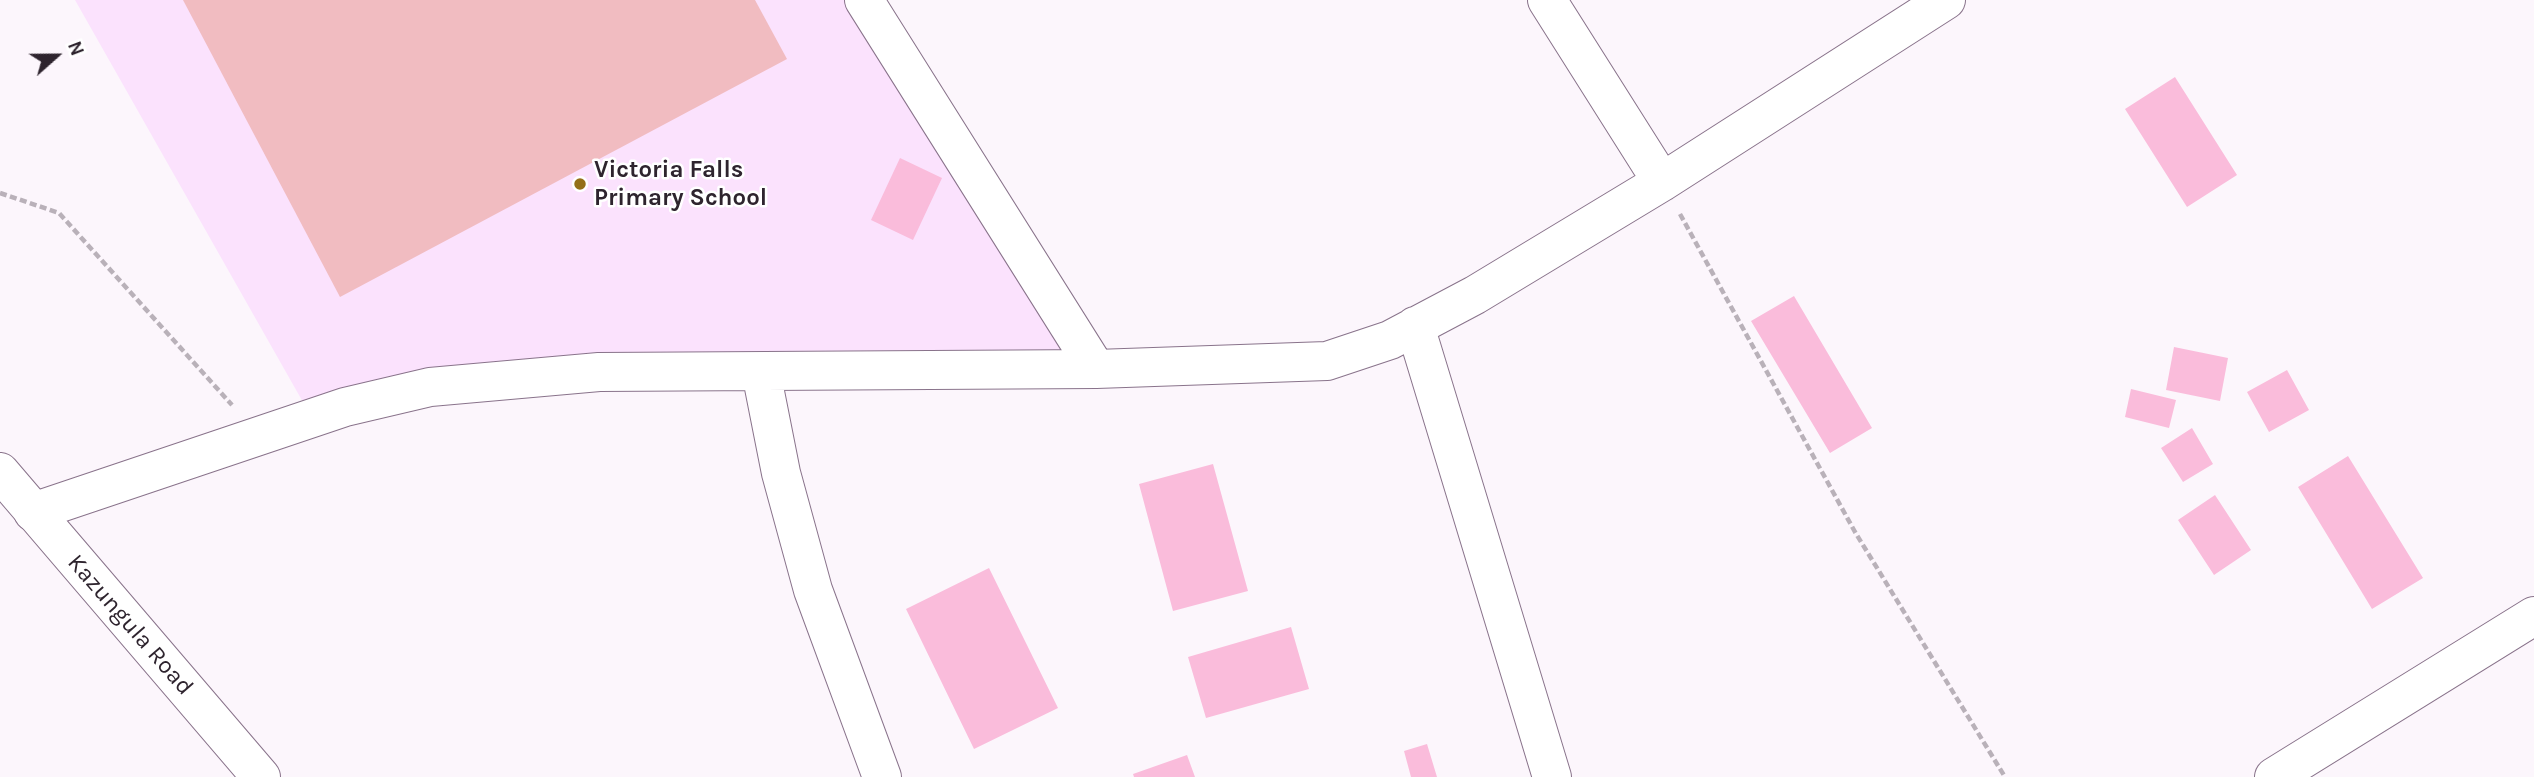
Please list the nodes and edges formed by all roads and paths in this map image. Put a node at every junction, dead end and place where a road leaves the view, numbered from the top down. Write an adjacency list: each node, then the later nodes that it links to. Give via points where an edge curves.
1 (864, 0): 7 (street)
2 (1548, 0): 4 (street)
3 (1946, 0): 4 (street)
4 (1662, 182): 6 (street); 16 (path, via 1855,532)
5 (0, 194): 9 (path, via 59,213)
6 (1415, 326): 7 (street, via 1390,340 1327,361); 15 (street)
7 (1096, 369): 8 (street)
8 (761, 372): 9 (street, via 599,372 430,387 345,407); 14 (street, via 781,473 813,590)
9 (260, 436): 11 (street)
10 (0, 472): 11 (street, Kazungula Road)
11 (33, 512): 13 (street, Kazungula Road)
12 (2534, 616): 17 (street)
13 (261, 777)
14 (882, 777)
15 (1552, 777)
16 (2005, 777)
17 (2274, 777)

